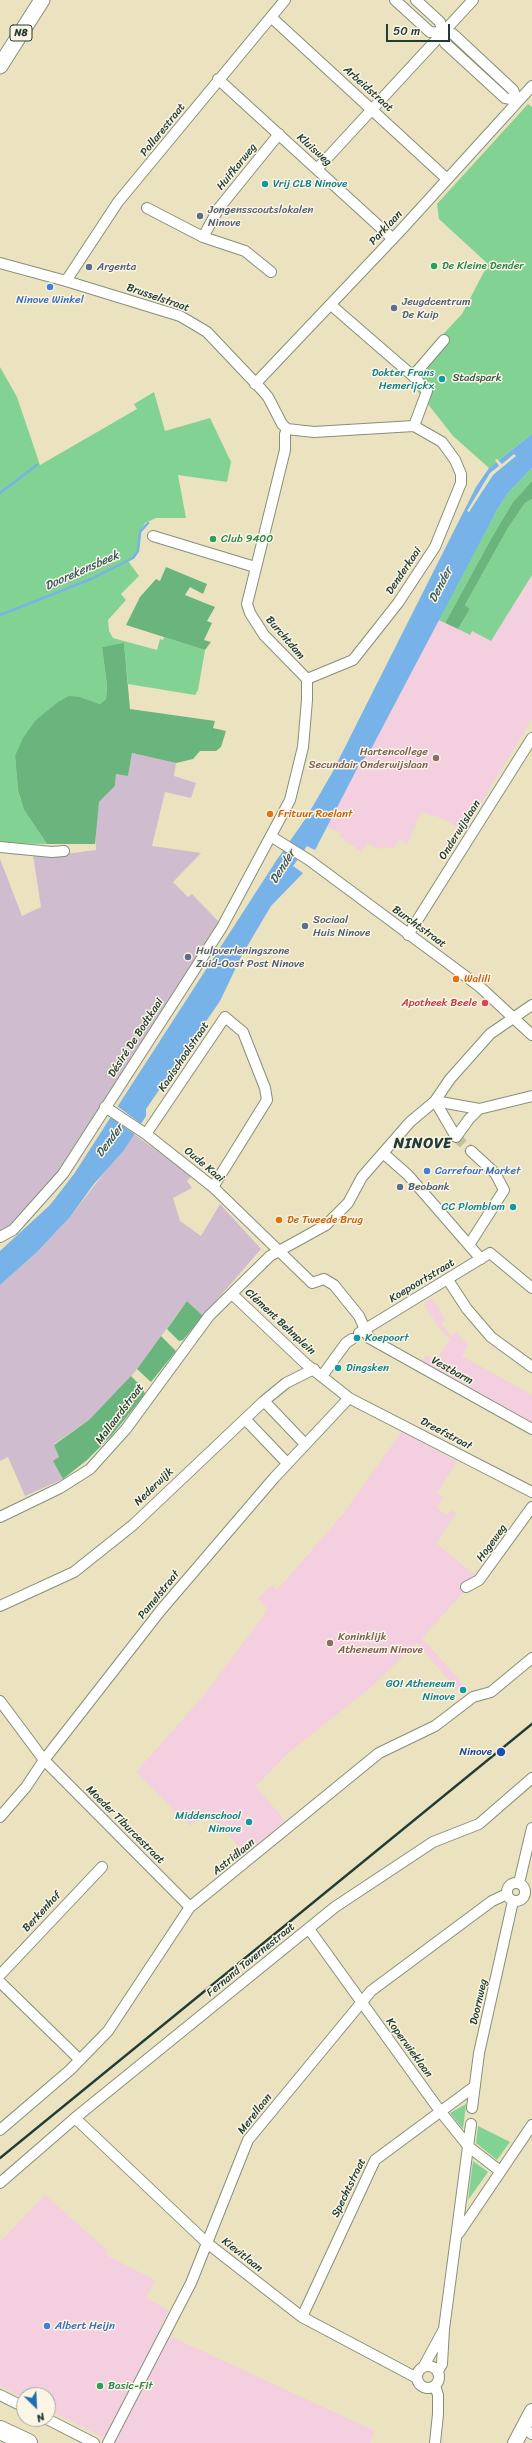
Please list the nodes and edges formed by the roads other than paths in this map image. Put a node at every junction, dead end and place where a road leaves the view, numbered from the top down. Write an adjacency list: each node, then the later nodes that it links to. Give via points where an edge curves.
1 (42, 0): 8 (main road, N8)
2 (286, 0): 6 (street, Pollarestraat)
3 (395, 0): 7 (street, via 430,32)
4 (416, 0): 7 (street, via 440,22)
5 (473, 0): 7 (street)
6 (271, 18): 9 (street, Pollarestraat); 12 (street, Arbeidstraat)
7 (442, 33): 11 (street, via 453,34 513,90); 12 (street)
8 (0, 66)
9 (218, 79): 13 (street, Kluisweg); 21 (street, Pollarestraat, via 118,202)
10 (532, 86): 11 (street, Parklaan)
11 (518, 101): 15 (street, Parklaan)
12 (372, 109): 14 (street); 15 (street, Arbeidstraat)
13 (279, 134): 14 (street, Kluisweg); 17 (street, Huifkarweg, via 219,208)
14 (317, 169): 18 (street, Kluisweg)
15 (447, 179): 18 (street, Parklaan)
16 (147, 208): 17 (street)
17 (203, 237): 20 (street, via 245,251)
18 (393, 239): 22 (street, Parklaan)
19 (0, 263): 21 (street, Brusselstraat)
20 (271, 272)
21 (66, 281): 25 (street, Brusselstraat, via 180,316 207,332)
22 (331, 304): 24 (street); 25 (street, Parklaan)
23 (444, 340): 24 (street)
24 (412, 376): 26 (street, via 427,391)
25 (255, 384): 27 (street, Brusselstraat, via 268,397)
26 (414, 426): 27 (street, via 314,432); 30 (street, Denderkaai, via 442,442 461,474 461,483 435,547 398,603 353,660)
27 (287, 429): 29 (street, Burchtdam, via 285,450)
28 (153, 536): 29 (street)
29 (255, 567): 30 (street, Burchtdam, via 247,597 250,613 271,643)
30 (307, 679): 32 (street, Désiré De Bodtkaai, via 308,700 303,746 296,785)
31 (532, 738): 35 (street, Onderwijslaan)
32 (280, 842): 35 (street, Burchtstraat, via 309,860); 41 (street, Désiré De Bodtkaai, via 222,927)
33 (0, 847): 34 (street)
34 (64, 851)
35 (408, 935): 37 (street, Burchtstraat, via 480,988)
36 (532, 1006): 37 (street, Clément Behnplein)
37 (513, 1017): 38 (street, Burchtstraat); 40 (street, Clément Behnplein, via 490,1034 450,1079)
38 (532, 1035)
39 (532, 1096): 42 (street)
40 (435, 1101): 42 (street); 42 (street, via 456,1137); 45 (street, Clément Behnplein, via 410,1122)
41 (108, 1108): 43 (street, Oude Kaai); 47 (street, Désiré De Bodtkaai, via 63,1174 13,1230)
42 (479, 1109)
43 (146, 1134): 46 (street, Oude Kaai); 46 (street, Kaaischoolstraat, via 225,1017 243,1032 265,1088 267,1100)
44 (471, 1151): 48 (street, via 495,1173 504,1190)
45 (383, 1153): 48 (street, via 408,1175); 49 (street, Clément Behnplein, via 358,1182 348,1203 326,1225)
46 (213, 1187): 49 (street, Oude Kaai)
47 (0, 1237)
48 (469, 1245): 50 (street)
49 (279, 1252): 53 (street, Clément Behnplein, via 270,1256); 54 (street, Oude Kaai, via 312,1283 324,1279 334,1285 349,1302)
50 (481, 1259): 51 (street, Koepoortstraat); 52 (street, Koepoortstraat, via 490,1253)
51 (448, 1280): 54 (street, Koepoortstraat); 55 (street, via 467,1309 491,1337)
52 (532, 1288)
53 (232, 1294): 56 (street, Clément Behnplein); 66 (street, Mallaardstraat, via 198,1328 126,1429 95,1464 60,1488)
54 (359, 1333): 57 (street, via 346,1343); 61 (street, Vestbarm)
55 (532, 1367)
56 (314, 1370): 57 (street, Clément Behnplein); 59 (street, Nederwijk, via 286,1383)
57 (322, 1376): 58 (street, Clément Behnplein)
58 (349, 1398): 62 (street, Pamelstraat); 64 (street, Dreefstraat)
59 (264, 1401): 60 (street, Nederwijk); 62 (street)
60 (245, 1419): 63 (street); 68 (street, Nederwijk, via 133,1525 74,1572)
61 (532, 1429)
62 (305, 1444): 63 (street, Pamelstraat)
63 (288, 1463): 71 (street, Pamelstraat, via 161,1610)
64 (532, 1492)
65 (532, 1508): 67 (street, Hogeweg, via 479,1580)
66 (0, 1517)
67 (466, 1587)
68 (0, 1606)
69 (532, 1658): 79 (street, Astridlaan, via 491,1692 473,1697 436,1726 379,1753)
70 (0, 1701): 71 (street, Moeder Tiburcestraat)
71 (44, 1760): 73 (street, Pamelstraat, via 26,1787); 79 (street, Moeder Tiburcestraat)
72 (532, 1778): 80 (street, Fernand Tavernestraat, via 479,1824 433,1842 335,1907)
73 (0, 1817)
74 (532, 1828): 76 (street)
75 (102, 1867): 81 (street, Berkenhof)
76 (519, 1883): 77 (street, via 510,1885); 78 (street)
77 (510, 1897): 78 (street, via 518,1901); 83 (street, Merellaan, via 492,1901 371,1991); 85 (street, Doornweg, via 479,2053)
78 (529, 1898)
79 (190, 1907): 84 (street, Astridlaan, via 116,2020)
80 (309, 1929): 83 (street, Koperwieklaan); 88 (street, Fernand Tavernestraat)
81 (0, 1975)
82 (0, 1982): 84 (street)
83 (362, 2003): 87 (street, Koperwieklaan); 96 (street, Merellaan, via 248,2140)
84 (80, 2060): 91 (street, Astridlaan)
85 (475, 2086): 86 (street, Doornweg); 87 (street, Spechtstraat)
86 (472, 2108)
87 (440, 2111): 92 (street, Koperwieklaan); 97 (street, Spechtstraat, via 375,2160)
88 (75, 2118): 94 (street, Fernand Tavernestraat); 96 (street, Kievitlaan)
89 (471, 2124): 92 (street)
90 (532, 2125): 93 (street)
91 (0, 2130)
92 (469, 2146): 93 (street, Koperwieklaan); 95 (street)
93 (500, 2171): 95 (street)
94 (0, 2183)
95 (457, 2236): 98 (street)
96 (207, 2242): 97 (street, Kievitlaan); 111 (street, Merellaan, via 169,2329)
97 (302, 2317): 101 (street, Kievitlaan)
98 (444, 2329): 99 (street); 100 (street, via 442,2364)
99 (424, 2366): 100 (street, via 434,2367); 101 (street)
100 (438, 2371): 102 (street, via 439,2381)
101 (417, 2378): 102 (street, via 422,2387)
102 (435, 2386): 112 (street, via 438,2396)
103 (0, 2395): 104 (street)
104 (16, 2403)
105 (532, 2411): 108 (main road)
106 (56, 2424): 110 (street)
107 (0, 2430): 109 (highway)
108 (527, 2431): 113 (main road)
109 (28, 2443)
110 (94, 2443)
111 (108, 2443)
112 (435, 2443)
113 (515, 2443)

